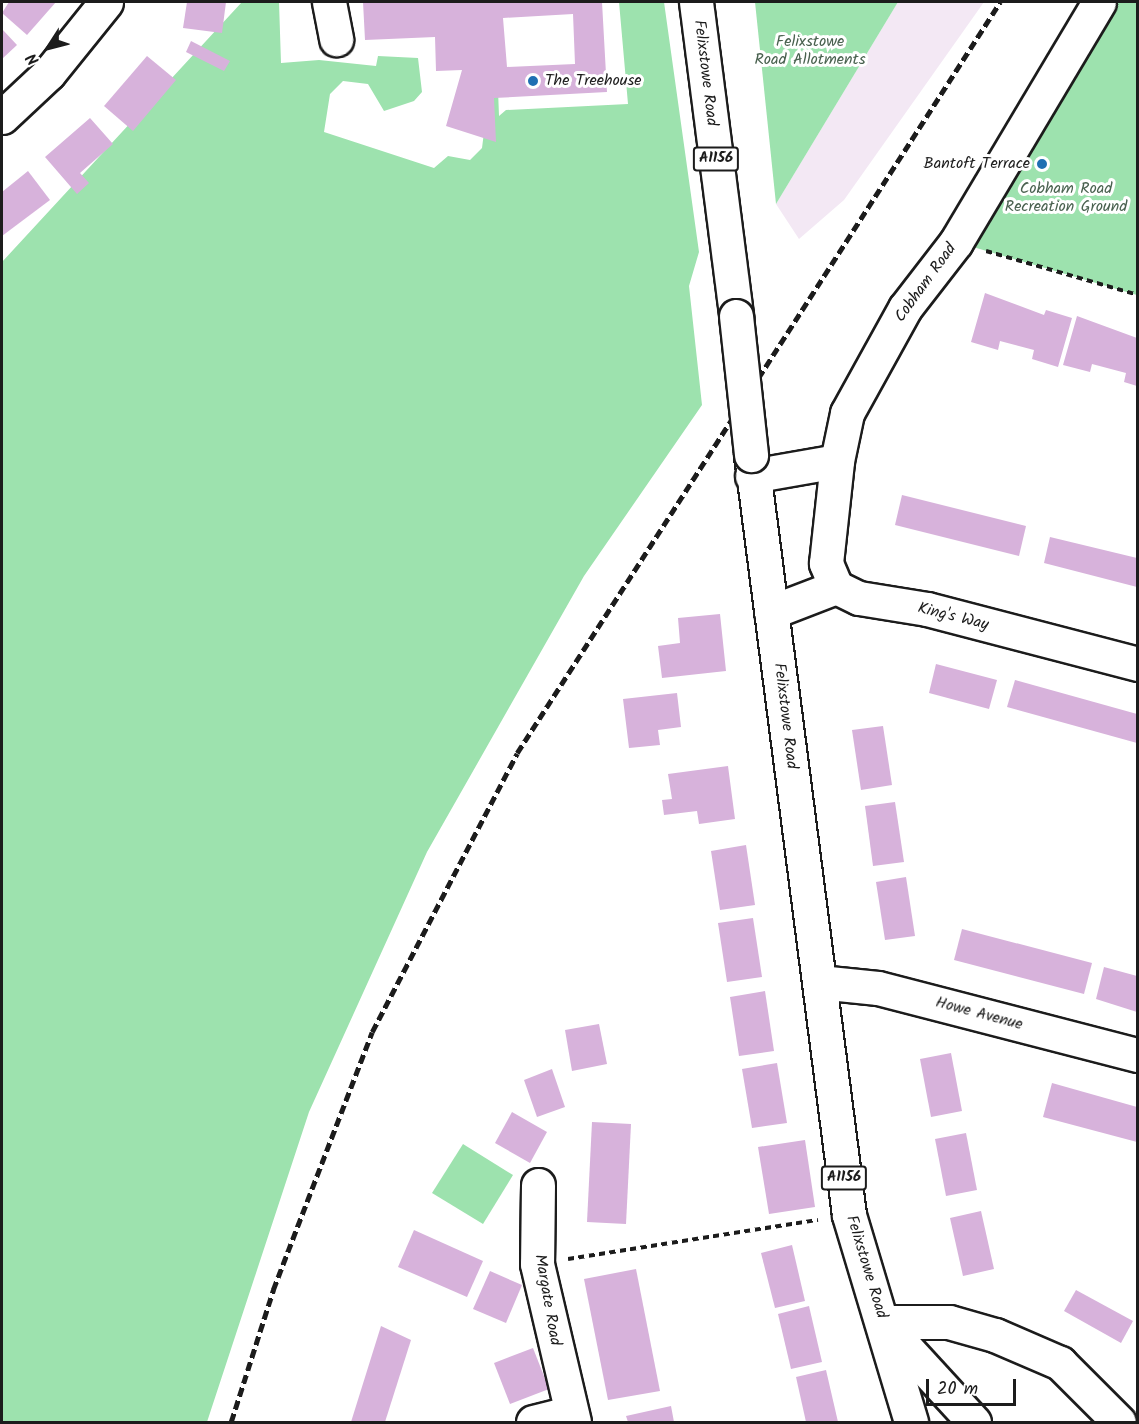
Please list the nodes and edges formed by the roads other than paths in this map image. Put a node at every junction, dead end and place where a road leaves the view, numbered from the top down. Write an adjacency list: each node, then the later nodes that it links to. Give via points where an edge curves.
1 (106, 2): 6 (street, via 49,73)
2 (329, 2): 5 (street)
3 (696, 2): 8 (street, Felixstowe Road / A1156, bridge)
4 (1099, 2): 7 (street, Cobham Road, via 956,242 905,308 847,413)
5 (336, 39)
6 (2, 117)
7 (837, 461): 8 (street); 9 (street, Cobham Road, via 826,563)
8 (752, 466): 10 (street, Felixstowe Road / A1156)
9 (836, 587): 10 (street); 11 (street, King's Way, via 859,598 927,609)
10 (771, 612): 12 (street, Felixstowe Road / A1156)
11 (1137, 664)
12 (819, 982): 13 (street, Howe Avenue, via 878,988); 15 (street, Felixstowe Road / A1156, via 849,1215)
13 (1137, 1055)
14 (538, 1185): 16 (street, Margate Road, via 537,1264)
15 (882, 1322): 18 (street, Felixstowe Road / A1156); 19 (street); 20 (street, via 949,1322 995,1335 1059,1364)
16 (571, 1418): 17 (street, Margate Road)
17 (533, 1422)
18 (911, 1422)
19 (974, 1422)
20 (1119, 1422)

